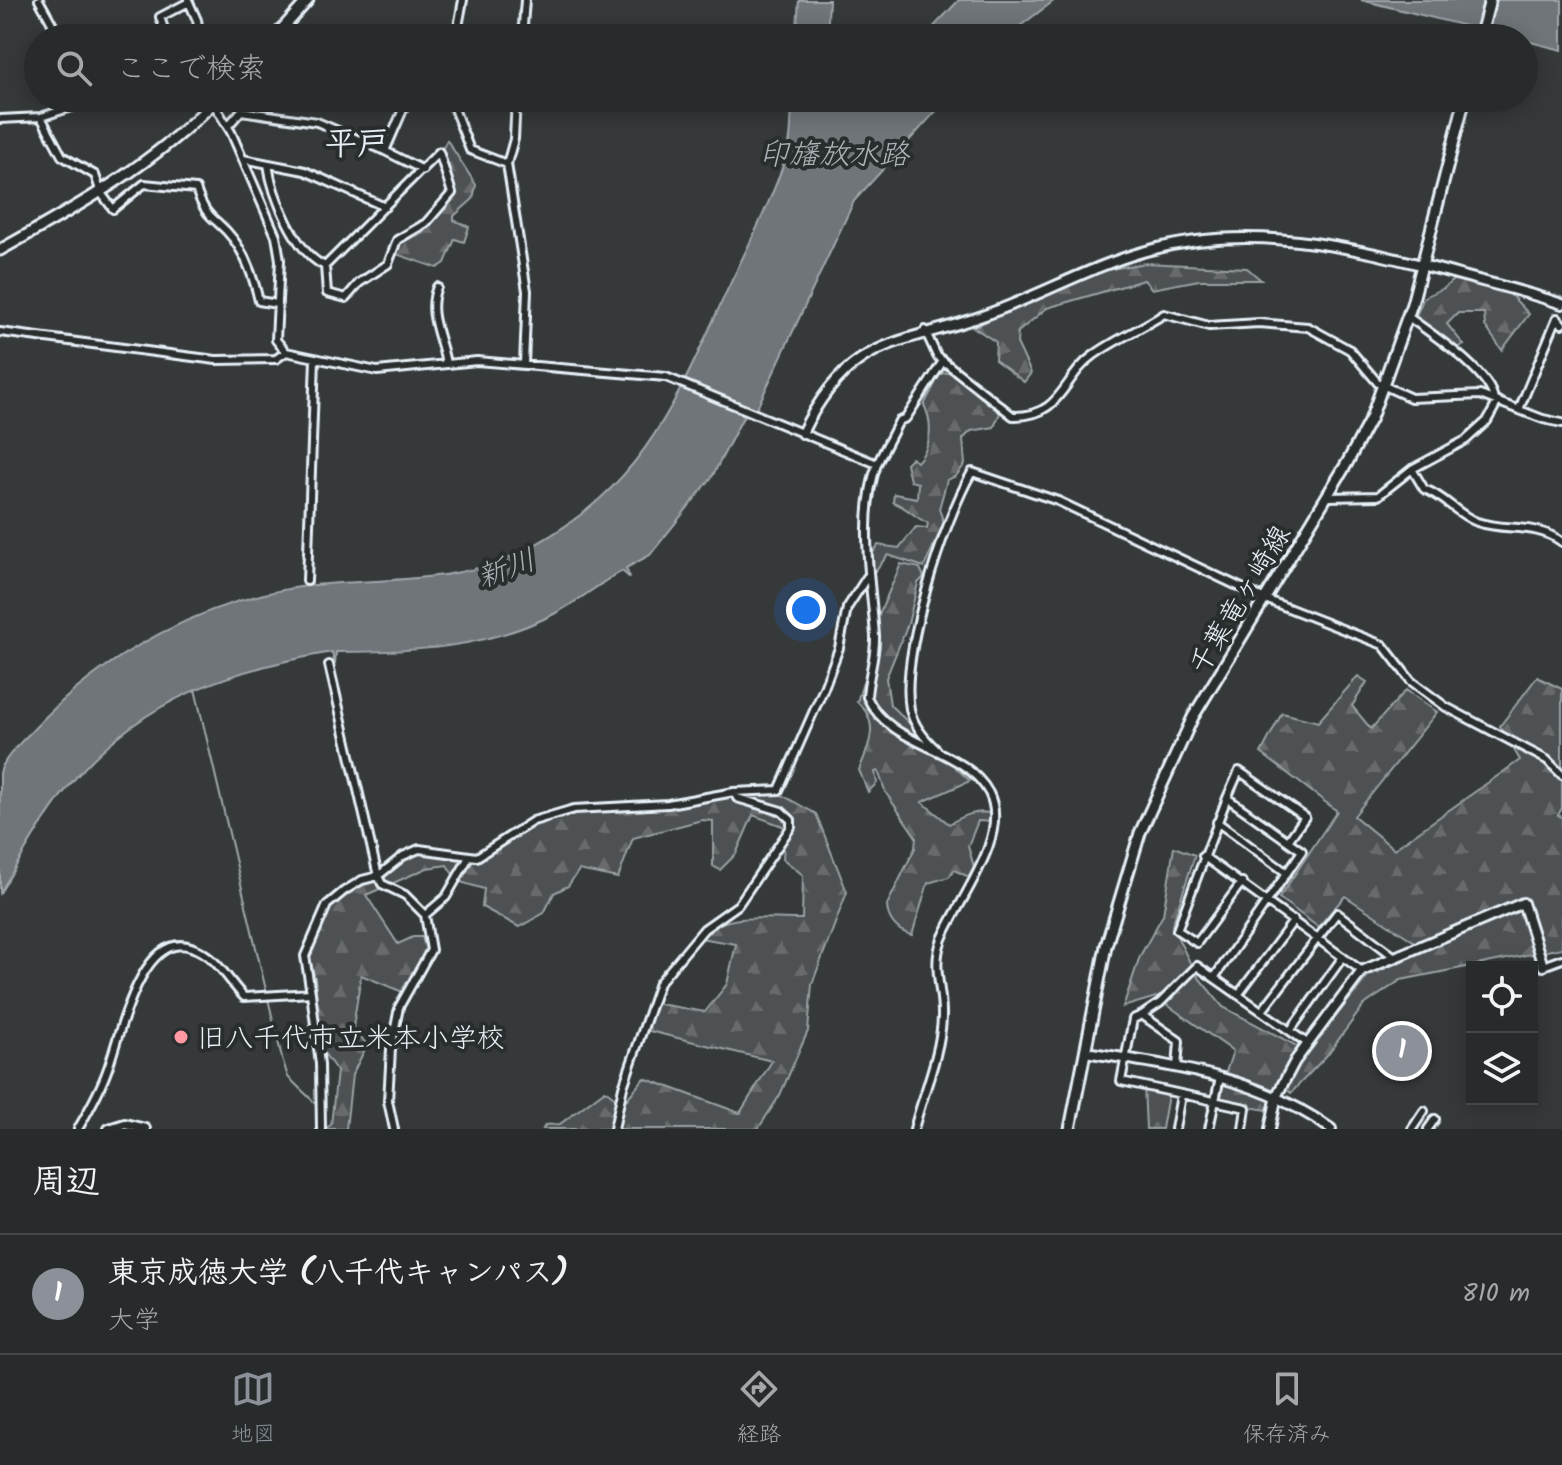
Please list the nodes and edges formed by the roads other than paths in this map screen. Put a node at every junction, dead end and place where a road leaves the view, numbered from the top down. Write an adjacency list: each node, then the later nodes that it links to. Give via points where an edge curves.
1 (39, 0): 7 (street)
2 (308, 0): 10 (main road)
3 (463, 0): 11 (street)
4 (525, 0): 12 (street)
5 (1490, 0): 13 (main road)
6 (188, 1): 8 (street, via 160,17); 9 (street)
7 (52, 24)
8 (162, 24)
9 (197, 24)
10 (287, 24)
11 (459, 24)
12 (523, 24)
13 (1484, 24)
14 (56, 112): 23 (street)
15 (201, 112): 31 (main road, via 156,155)
16 (220, 112): 25 (street)
17 (240, 112): 25 (street)
18 (248, 112): 26 (street, via 317,122)
19 (402, 112): 26 (street)
20 (455, 112): 29 (street, via 470,150)
21 (515, 112): 29 (street)
22 (1461, 112): 34 (main road, 千葉竜ヶ崎線)
23 (41, 117): 24 (street); 31 (street, via 62,156 95,175)
24 (0, 119)
25 (228, 126): 27 (street)
26 (385, 151): 30 (street)
27 (243, 159): 28 (street); 38 (street, via 276,236)
28 (268, 164): 32 (street, via 305,171); 35 (street, via 271,192 304,251)
29 (507, 164): 47 (street, via 527,291)
30 (423, 170): 32 (street); 35 (street, via 439,152 452,193 426,223 397,240 384,267 346,298 327,293)
31 (101, 193): 33 (main road); 38 (street, via 113,209 144,184 196,189 206,215 222,226 243,255 259,301)
32 (385, 207): 35 (street)
33 (0, 250)
34 (1422, 265): 37 (street); 39 (main road, 千葉竜ヶ崎線); 41 (street, via 1312,240 1210,239 1113,261 990,314)
35 (325, 266)
36 (437, 287): 46 (street, via 431,303)
37 (1559, 302): 40 (street)
38 (277, 304): 43 (street, via 276,340)
39 (1407, 316): 48 (main road, 千葉竜ヶ崎線); 49 (street, via 1462,357)
40 (1559, 321): 50 (street)
41 (925, 330): 45 (street); 52 (street, via 885,344 854,364 826,394)
42 (0, 332): 43 (street, via 216,360 276,359)
43 (286, 352): 44 (street)
44 (315, 359): 46 (street, via 377,371); 58 (street)
45 (943, 361): 48 (street, via 1005,414 1023,416 1055,402 1091,356 1164,314 1209,326 1308,327 1350,350 1367,374); 53 (street, via 899,421)
46 (446, 364): 47 (street)
47 (524, 364): 52 (street, via 676,379)
48 (1384, 386): 49 (street, via 1424,400 1469,394); 55 (main road, 千葉竜ヶ崎線)
49 (1496, 400): 50 (street); 54 (street, via 1487,421 1466,440)
50 (1520, 407): 51 (street)
51 (1562, 423)
52 (802, 433): 53 (street)
53 (877, 464): 57 (street)
54 (1412, 469): 55 (street, via 1378,496); 56 (street, via 1424,489 1440,495 1462,516 1494,527 1541,529)
55 (1327, 497): 59 (main road, 千葉竜ヶ崎線)
56 (1562, 542)
57 (867, 577): 61 (street, via 875,640 867,697 894,731); 63 (street, via 847,608 839,648 782,786 772,792)
58 (307, 581)
59 (1265, 599): 61 (street, via 1058,501 972,472 931,571 911,655 910,710 927,741); 62 (street, via 1383,645 1411,681 1446,707 1547,760); 88 (main road, 千葉竜ヶ崎線, via 1193,717 1148,814 1115,912)
60 (329, 665): 70 (street)
61 (942, 755): 103 (street, via 979,780 996,817 984,857 936,960 942,1018)
62 (1562, 775)
63 (734, 792): 68 (street, via 668,804 574,809 533,821); 102 (street, via 737,798 781,811 791,827 738,905 704,929 659,983)
64 (1227, 798): 65 (street); 66 (street); 66 (street, via 1239,771 1305,817)
65 (1217, 822): 67 (street); 69 (street)
66 (1288, 841): 69 (street, via 1302,851)
67 (1203, 856): 71 (street); 71 (street, via 1177,930 1197,943)
68 (469, 857): 70 (street, via 419,849); 73 (street, via 446,897)
69 (1287, 873): 72 (street)
70 (378, 876): 73 (street); 82 (street, via 362,880 327,905 305,956)
71 (1242, 882): 72 (street)
72 (1268, 900): 74 (street); 81 (street)
73 (425, 915): 101 (street, via 431,950 399,1007 391,1049 388,1101)
74 (1294, 920): 75 (street); 83 (street)
75 (1318, 938): 76 (street); 77 (street, via 1337,913); 84 (street)
76 (1343, 957): 80 (street); 86 (street)
77 (1396, 958): 79 (street, via 1523,903); 80 (street)
78 (1562, 959): 79 (street)
79 (1543, 966)
80 (1362, 971): 87 (street)
81 (1214, 978): 83 (street); 85 (street, via 1197,966)
82 (311, 993): 97 (street, via 244,997 221,967 194,947 173,947 154,959 137,982 108,1071); 100 (street)
83 (1238, 995): 84 (street)
84 (1262, 1011): 86 (street)
85 (1142, 1015): 89 (street, via 1133,1019); 90 (street, via 1179,1041)
86 (1290, 1031): 87 (street)
87 (1307, 1043): 93 (street)
88 (1085, 1052): 89 (street); 104 (main road, 千葉竜ヶ崎線)
89 (1126, 1058): 90 (street); 92 (street, via 1121,1081)
90 (1177, 1068): 91 (street)
91 (1220, 1077): 93 (street); 94 (street)
92 (1181, 1095): 94 (street); 105 (street)
93 (1277, 1095): 108 (street); 109 (street)
94 (1214, 1101): 106 (street); 107 (street, via 1246,1108)
95 (1424, 1111): 110 (street)
96 (1435, 1119): 111 (street)
97 (78, 1129)
98 (109, 1129): 99 (street, via 125,1124)
99 (145, 1129)
100 (321, 1129)
101 (394, 1129)
102 (614, 1129)
103 (914, 1129)
104 (1070, 1129)
105 (1175, 1129)
106 (1209, 1129)
107 (1243, 1129)
108 (1270, 1129)
109 (1331, 1129)
110 (1412, 1129)
111 (1428, 1129)

